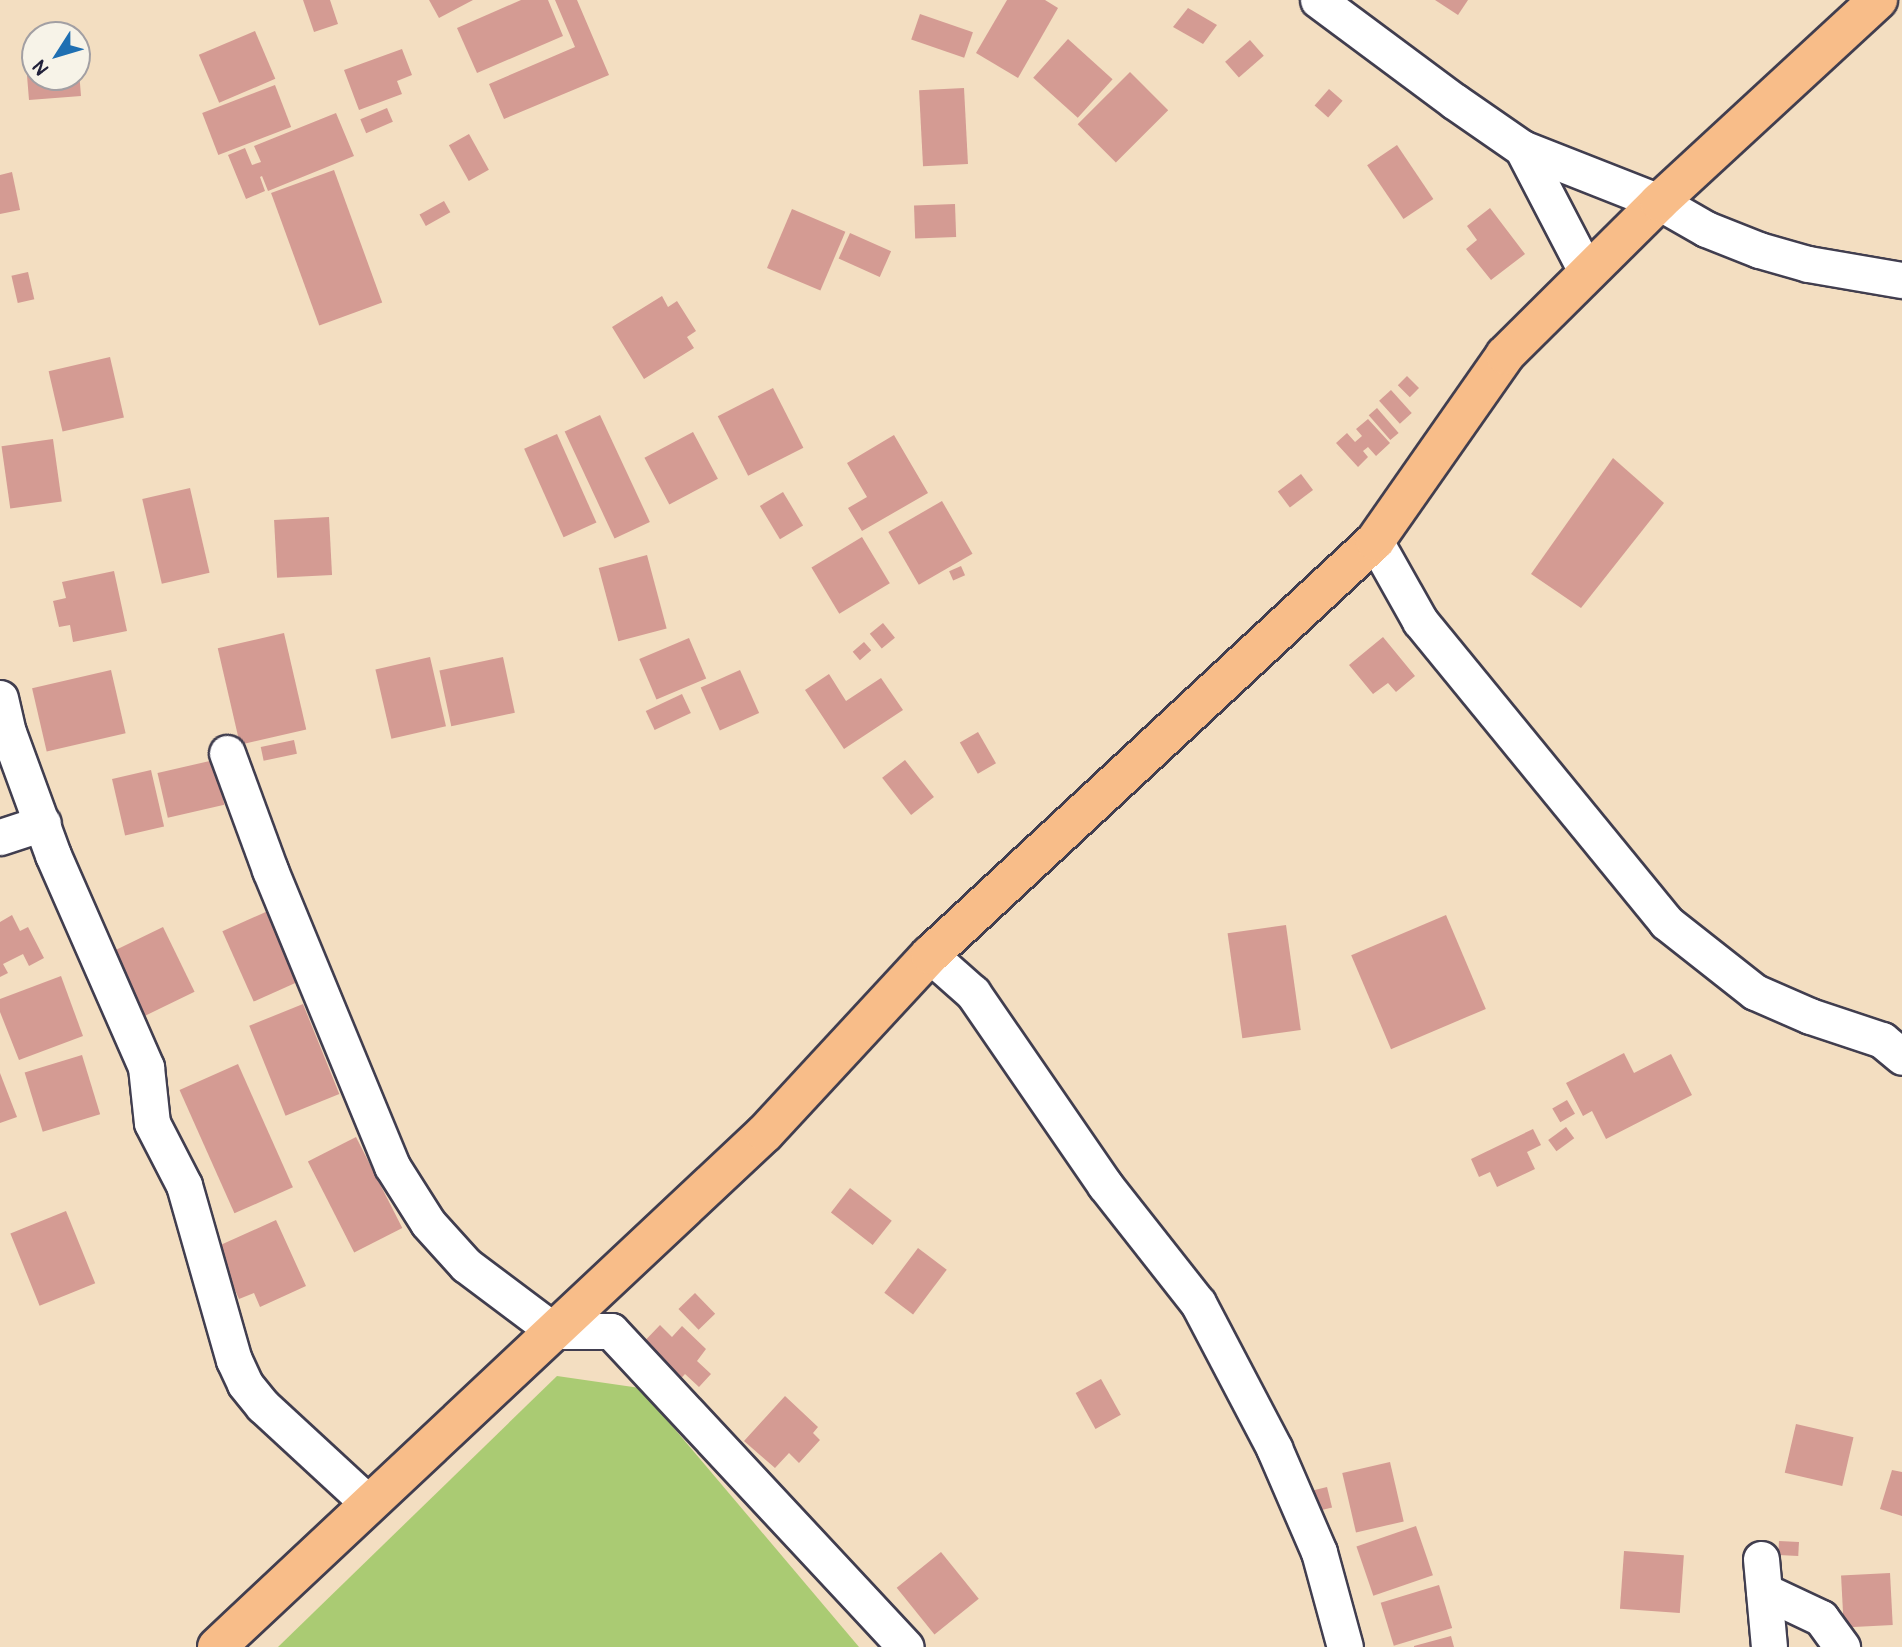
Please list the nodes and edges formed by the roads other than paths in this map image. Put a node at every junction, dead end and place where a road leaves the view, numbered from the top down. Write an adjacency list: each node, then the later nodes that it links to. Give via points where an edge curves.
1 (1318, 0): 3 (street)
2 (1878, 0): 4 (main road)
3 (1522, 148): 4 (street); 5 (street)
4 (1659, 202): 5 (main road); 6 (street, via 1706,229 1759,250 1808,264)
5 (1587, 273): 7 (main road, via 1505,355)
6 (1902, 280)
7 (1376, 541): 12 (main road); 13 (street, via 1420,621 1666,922 1755,992 1882,1040)
8 (0, 698): 10 (street)
9 (227, 753): 14 (street, via 270,870 405,1190 466,1265)
10 (43, 823): 11 (street); 15 (street, via 146,1067 152,1123 184,1185 245,1384)
11 (0, 837)
12 (930, 955): 14 (main road, via 765,1133); 18 (street, via 973,993 1105,1185 1198,1303 1274,1448 1319,1552)
13 (1902, 1057)
14 (554, 1331): 15 (main road); 17 (street, via 611,1331)
15 (368, 1503): 16 (main road)
16 (217, 1647)
17 (906, 1647)
18 (1345, 1647)
19 (1769, 1647): 20 (street, via 1762,1575 1821,1618)
20 (1842, 1647)

